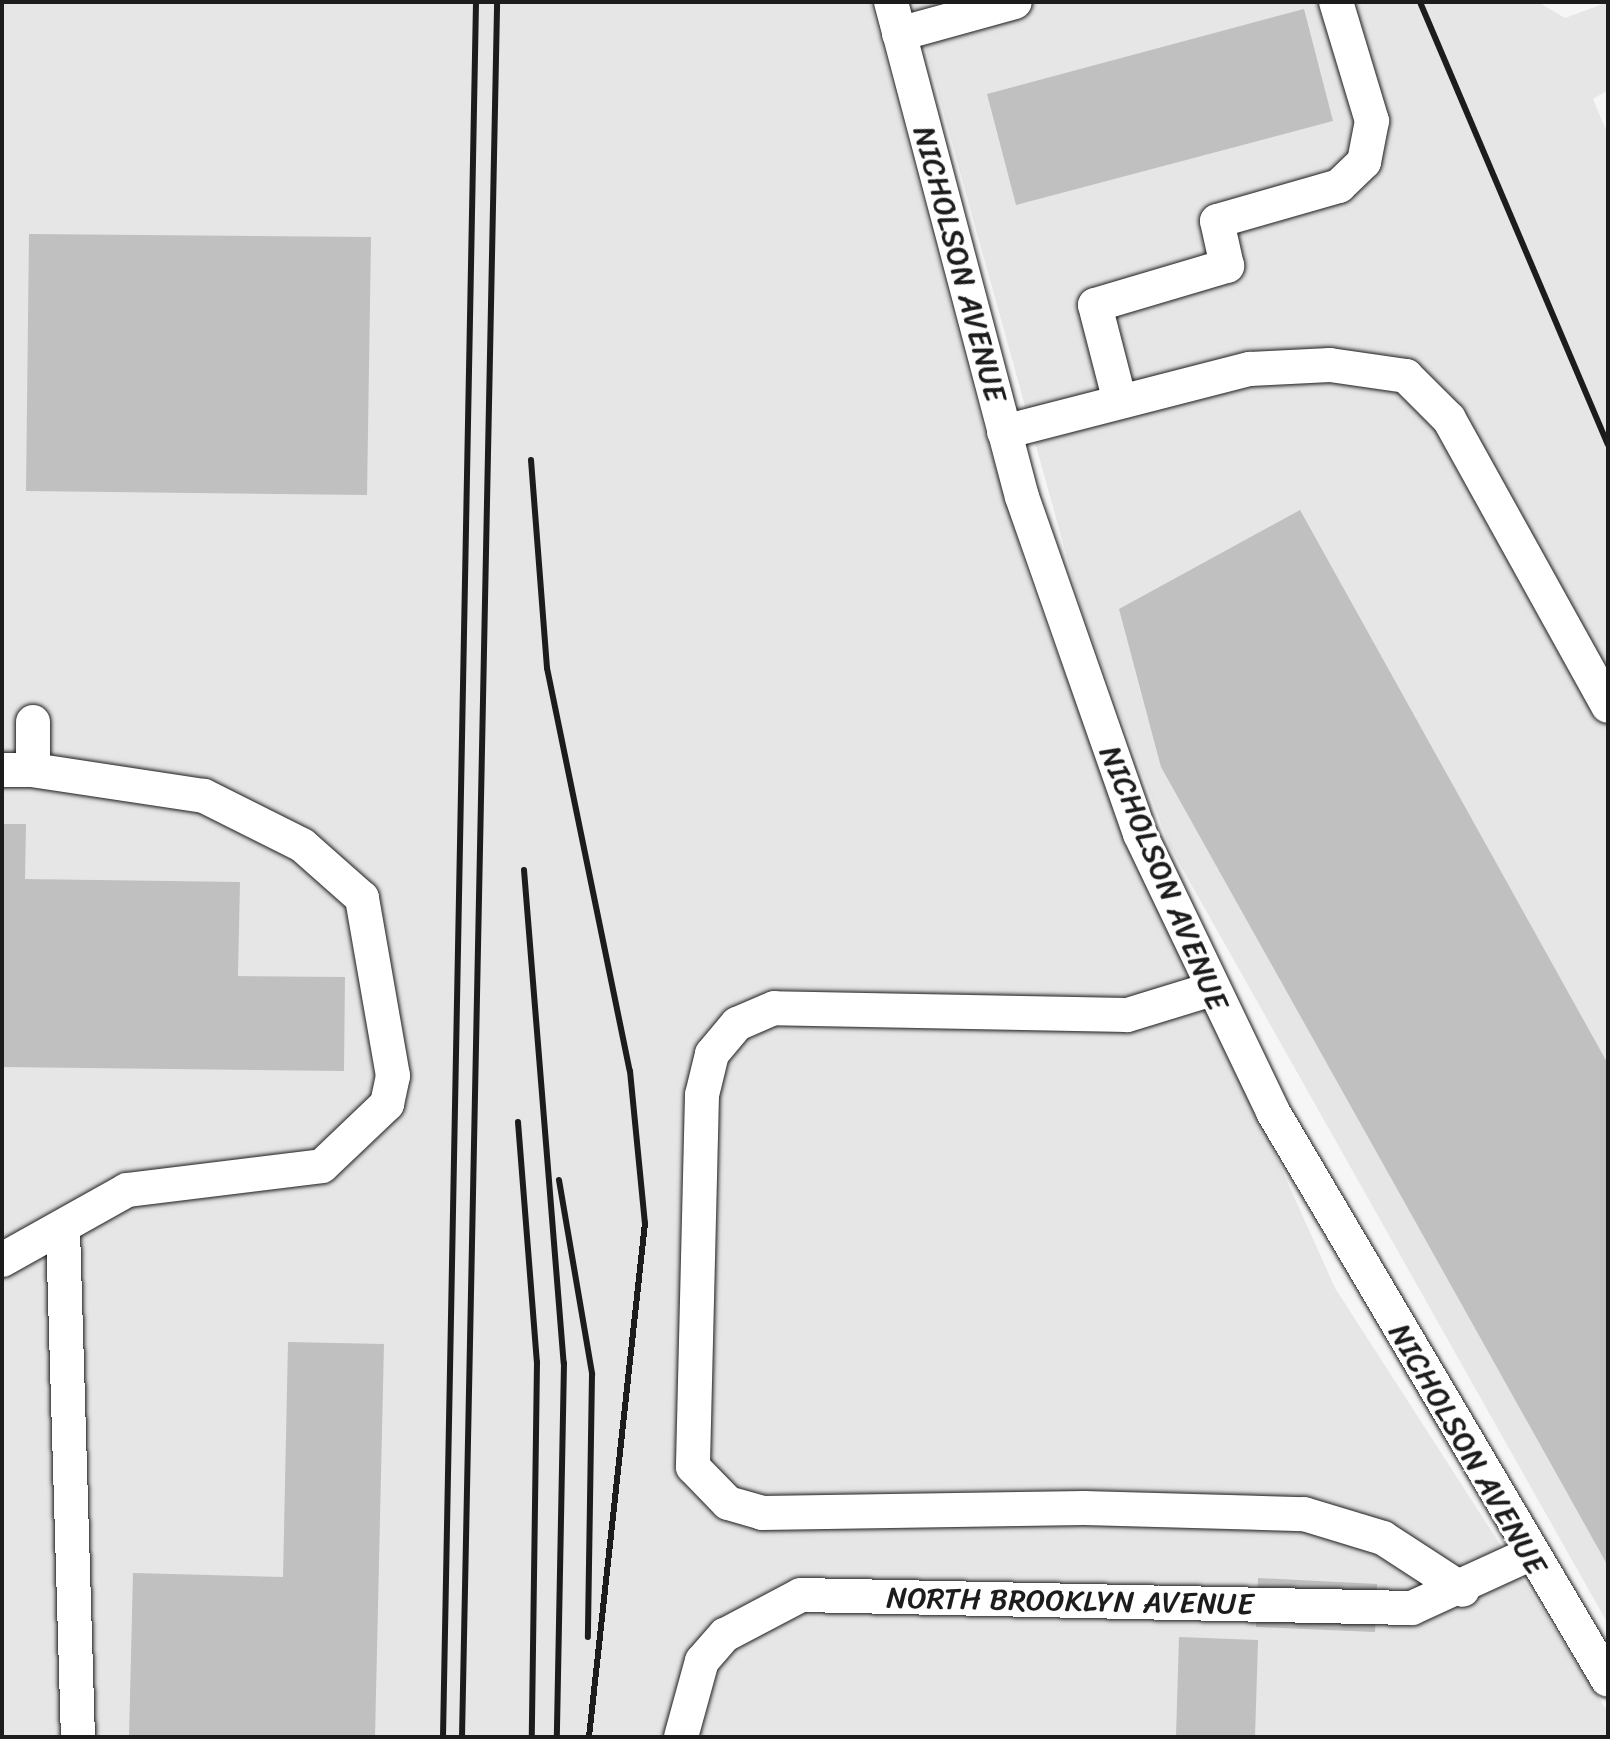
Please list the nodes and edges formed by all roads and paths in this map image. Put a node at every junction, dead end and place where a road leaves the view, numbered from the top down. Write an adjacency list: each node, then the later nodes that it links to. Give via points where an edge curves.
1 (1015, 2): 3 (street)
2 (1336, 2): 4 (street, via 1372,121 1364,162 1339,186 1217,221 1227,266 1095,305)
3 (895, 18): 5 (street, NICHOLSON AVENUE)
4 (1119, 398): 5 (street); 6 (street, via 1250,369 1330,365 1406,376 1449,419)
5 (1004, 432): 9 (street, NICHOLSON AVENUE, via 1076,667)
6 (1608, 706)
7 (33, 722): 8 (street)
8 (17, 770): 10 (street, via 204,796 302,845 362,898 393,1076 387,1104 322,1166 127,1190)
9 (1209, 990): 12 (street, NICHOLSON AVENUE); 13 (street, via 1127,1015 774,1008 737,1024 712,1054 702,1095 693,1467 728,1503 762,1513 1084,1508 1304,1514 1383,1538)
10 (63, 1230): 11 (street); 15 (street)
11 (2, 1260)
12 (1528, 1555): 13 (street, NORTH BROOKLYN AVENUE); 14 (street, NICHOLSON AVENUE)
13 (1463, 1590): 16 (street, NORTH BROOKLYN AVENUE, via 1412,1608 801,1595 725,1635 702,1661)
14 (1608, 1680)
15 (78, 1737)
16 (681, 1737)

